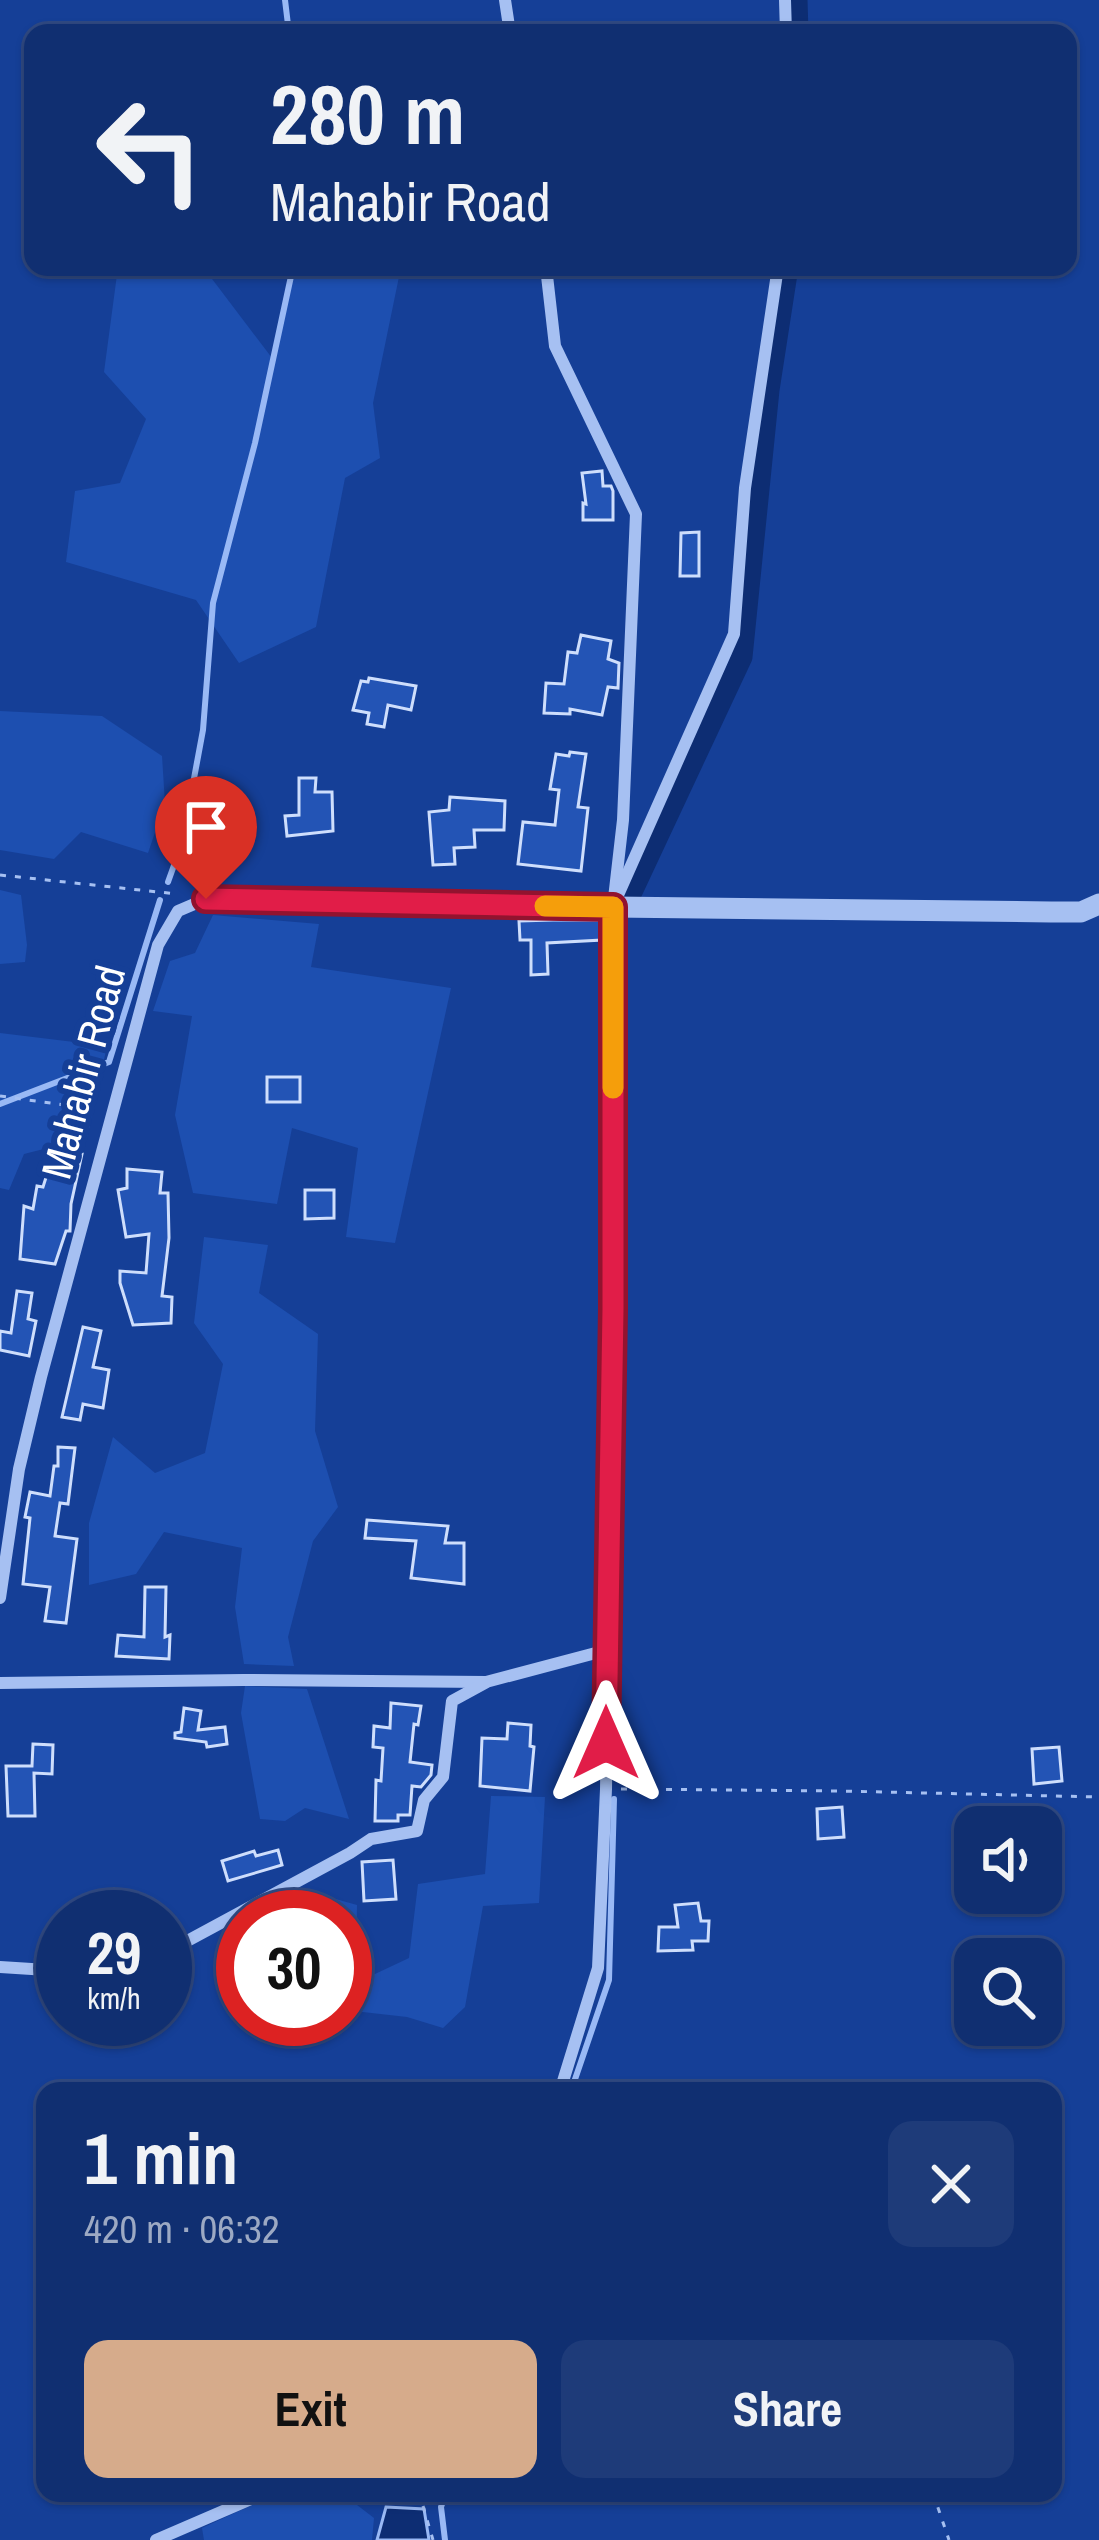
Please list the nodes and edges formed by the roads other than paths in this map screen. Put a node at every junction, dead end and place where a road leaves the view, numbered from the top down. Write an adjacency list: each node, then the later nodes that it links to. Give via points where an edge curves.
1 (547, 276): 4 (street, via 554,346 636,514)
2 (777, 276): 4 (street, via 745,488 734,634)
3 (1099, 904): 4 (street, via 1031,913)
4 (613, 907): 5 (street, Mahabir Road, via 206,899 178,911 158,945 41,1377); 6 (street)
5 (0, 1598)
6 (607, 1650): 7 (street); 12 (street, via 598,1968)
7 (486, 1682): 8 (street); 9 (street, via 452,1701 443,1778 424,1800 417,1831 371,1839)
8 (0, 1683)
9 (192, 1938)
10 (0, 1966): 11 (street)
11 (36, 1969)
12 (563, 2082)
13 (244, 2502): 14 (street)
14 (157, 2540)

